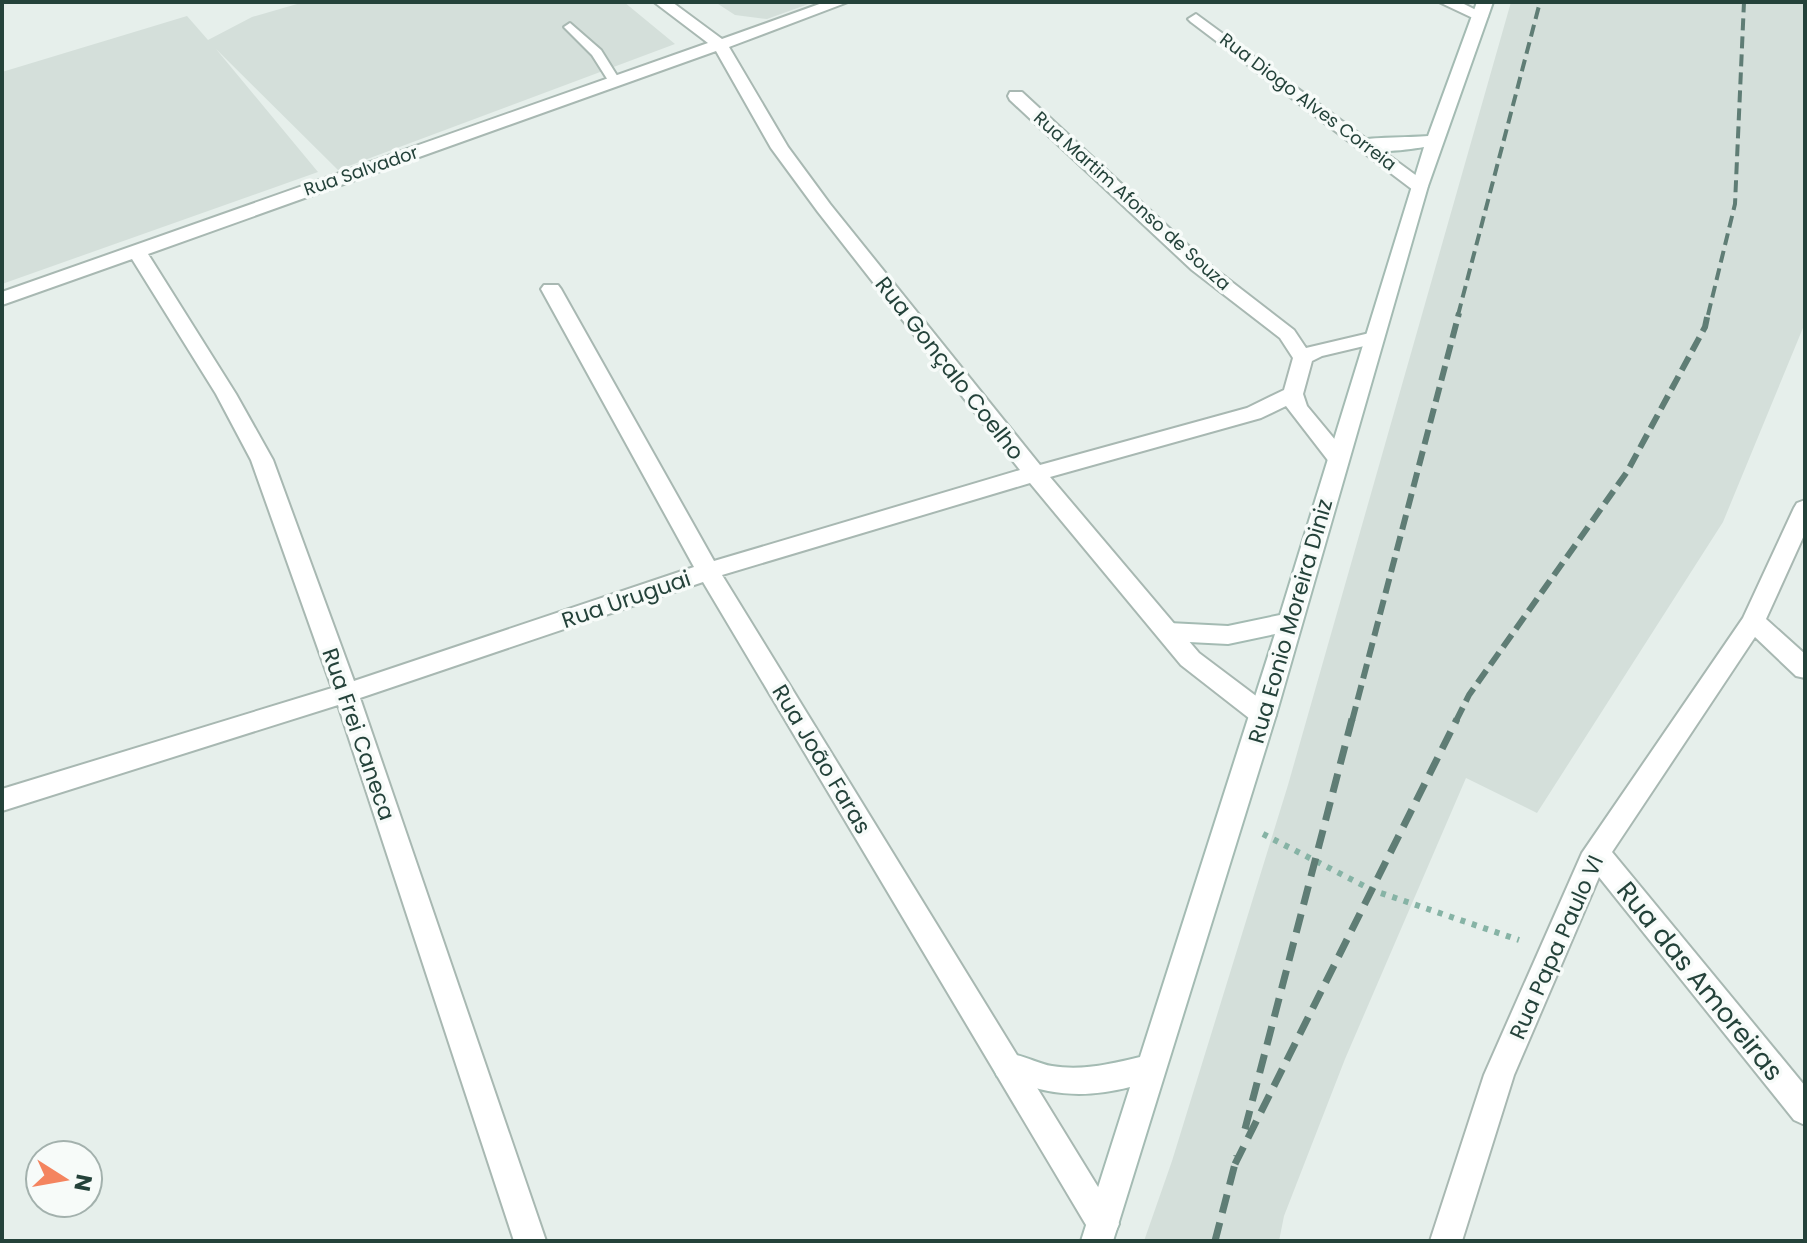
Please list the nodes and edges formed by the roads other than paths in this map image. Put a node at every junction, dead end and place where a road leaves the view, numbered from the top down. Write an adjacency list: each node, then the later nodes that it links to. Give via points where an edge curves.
1 (662, 2): 7 (street, Rua Gonçalo Coelho)
2 (840, 2): 7 (street, Rua Salvador)
3 (1447, 2): 4 (street)
4 (1482, 9): 10 (street, Rua Eonio Moreira Diniz)
5 (1196, 19): 11 (street, Rua Diogo Alves Correia)
6 (570, 27): 8 (lane, via 597,53)
7 (720, 45): 8 (street, Rua Salvador); 22 (street, Rua Gonçalo Coelho, via 780,148)
8 (615, 82): 13 (street, Rua Salvador)
9 (1016, 96): 16 (street, Rua Martim Afonso de Souza, via 1199,266)
10 (1435, 140): 11 (street); 12 (street, Rua Eonio Moreira Diniz)
11 (1361, 143): 12 (street, Rua Diogo Alves Correia)
12 (1419, 186): 17 (street, Rua Eonio Moreira Diniz)
13 (136, 250): 15 (street, Rua Salvador); 29 (street, Rua Frei Caneca, via 262,460)
14 (551, 289): 24 (street, Rua João Faras)
15 (2, 299)
16 (1287, 334): 18 (street, Rua Martim Afonso de Souza); 19 (street, Rua Martim Afonso de Souza)
17 (1374, 338): 18 (street); 21 (street, Rua Eonio Moreira Diniz)
18 (1329, 348): 19 (street)
19 (1303, 358): 20 (street)
20 (1296, 404): 21 (street); 22 (street, Rua Uruguai)
21 (1338, 458): 26 (street, Rua Eonio Moreira Diniz)
22 (1034, 473): 24 (street, Rua Uruguai); 27 (street, Rua Gonçalo Coelho)
23 (1805, 508): 25 (street, Rua Papa Paulo VI)
24 (708, 571): 29 (street, Rua Uruguai); 33 (street, Rua João Faras)
25 (1753, 621): 28 (street); 32 (street, Rua Papa Paulo VI)
26 (1291, 622): 27 (street, via 1228,635); 30 (street, Rua Eonio Moreira Diniz)
27 (1169, 632): 30 (street, Rua Gonçalo Coelho, via 1190,659)
28 (1805, 669)
29 (346, 693): 31 (street, Rua Uruguai); 37 (street, Rua Frei Caneca)
30 (1263, 715): 34 (street, Rua Eonio Moreira Diniz)
31 (2, 800)
32 (1596, 853): 35 (street, Rua das Amoreiras); 38 (street, Rua Papa Paulo VI, via 1499,1075)
33 (1008, 1066): 34 (street, via 1052,1080 1098,1081); 36 (street, Rua João Faras)
34 (1152, 1068): 36 (street, Rua Eonio Moreira Diniz)
35 (1805, 1110)
36 (1100, 1232)
37 (530, 1241)
38 (1446, 1241)

